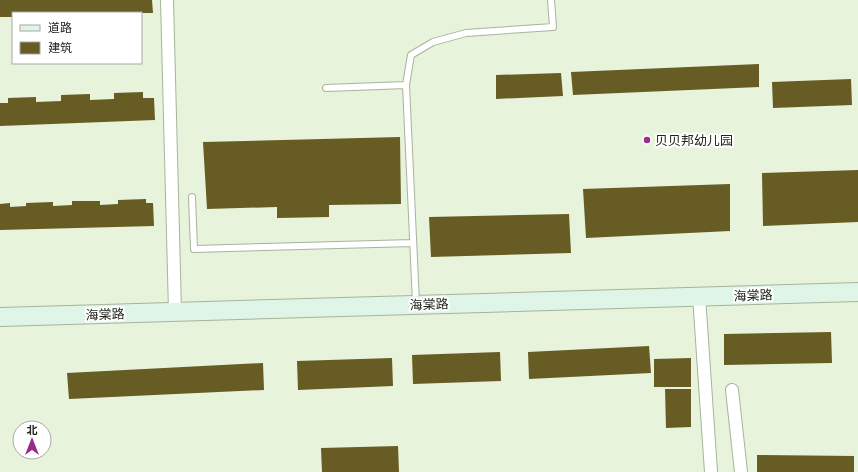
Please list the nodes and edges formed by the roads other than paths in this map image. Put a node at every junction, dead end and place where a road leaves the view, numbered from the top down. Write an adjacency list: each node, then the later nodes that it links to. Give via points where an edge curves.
1 (167, 0): 10 (street)
2 (551, 0): 3 (lane, via 552,27 466,33 433,42 411,55)
3 (406, 85): 4 (lane); 6 (lane)
4 (326, 88)
5 (192, 197): 6 (lane, via 194,249)
6 (413, 243): 9 (lane)
7 (858, 292): 8 (street, 海棠路)
8 (699, 296): 9 (street, 海棠路); 13 (street)
9 (416, 305): 10 (street, 海棠路)
10 (175, 312): 11 (street, 海棠路)
11 (0, 317)
12 (732, 390): 14 (street)
13 (711, 472)
14 (741, 472)

